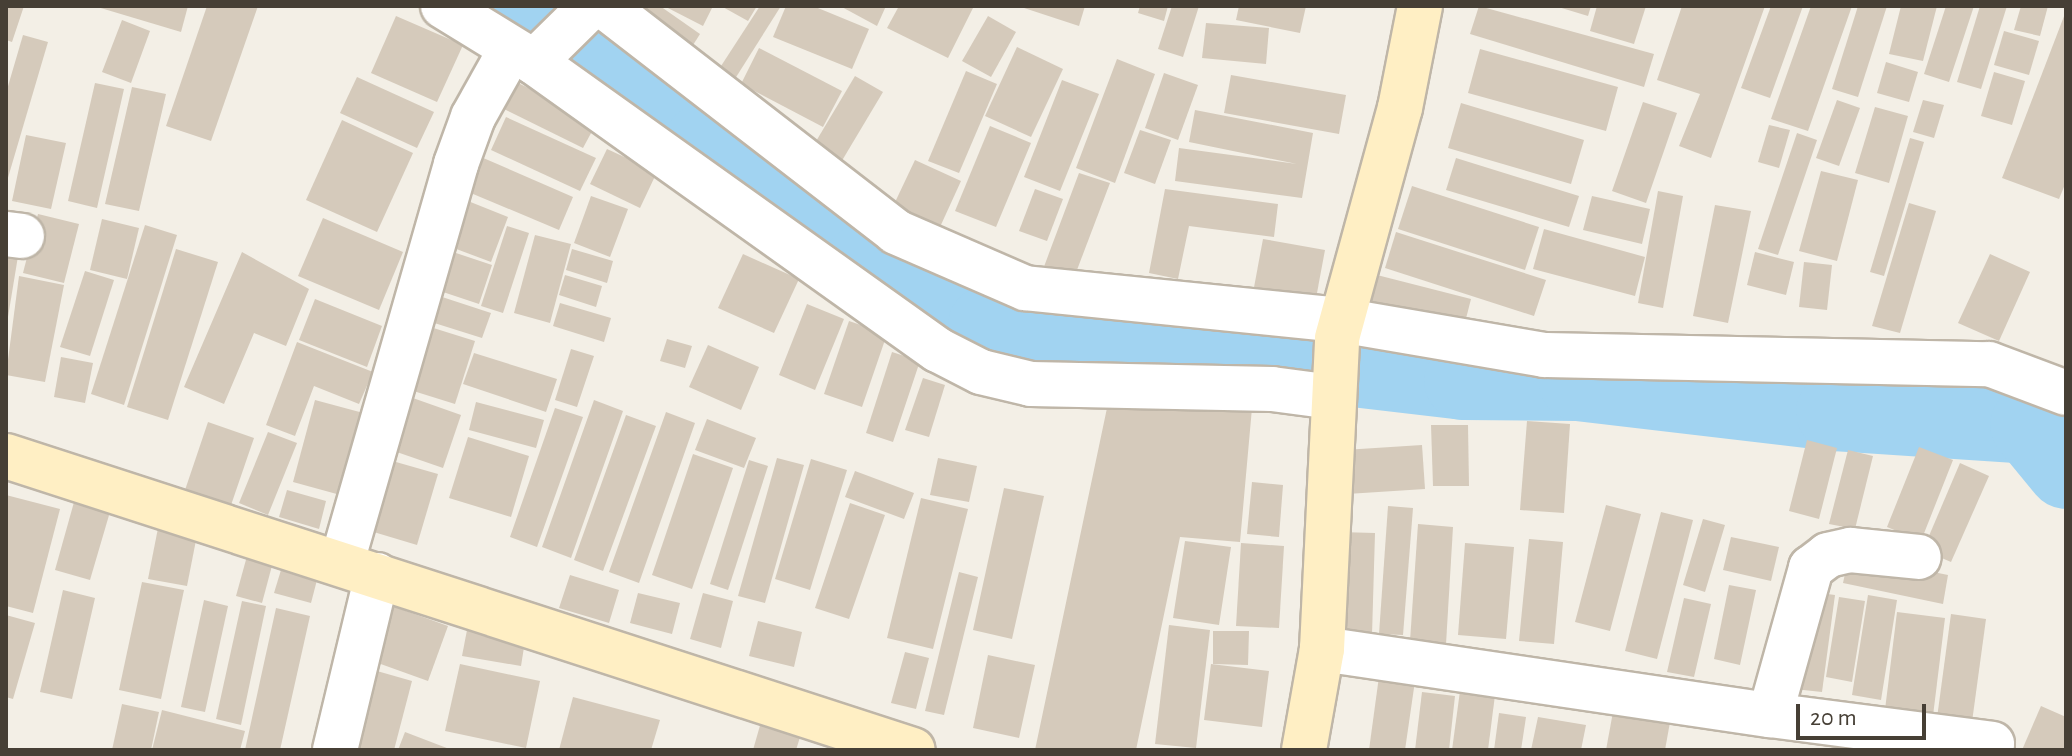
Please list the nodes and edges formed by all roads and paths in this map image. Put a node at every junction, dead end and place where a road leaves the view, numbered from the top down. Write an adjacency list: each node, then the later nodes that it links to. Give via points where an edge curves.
1 (443, 6): 4 (street)
2 (1420, 6): 5 (street, via 1400,108)
3 (594, 8): 4 (street); 5 (street, via 896,232 978,272 1025,288)
4 (531, 54): 6 (street, via 725,202 938,350 981,372 1031,384); 10 (street, via 473,117 452,178)
5 (1338, 329): 6 (street); 7 (street, via 1544,355 1989,364)
6 (1333, 389): 11 (street)
7 (2066, 393)
8 (6, 456): 10 (street)
9 (1919, 557): 12 (street, via 1850,550 1828,555 1811,568 1799,594)
10 (360, 568): 14 (street); 15 (street)
11 (1322, 649): 12 (street); 16 (street)
12 (1770, 715): 13 (street)
13 (1992, 744)
14 (335, 750)
15 (913, 750)
16 (1304, 750)

